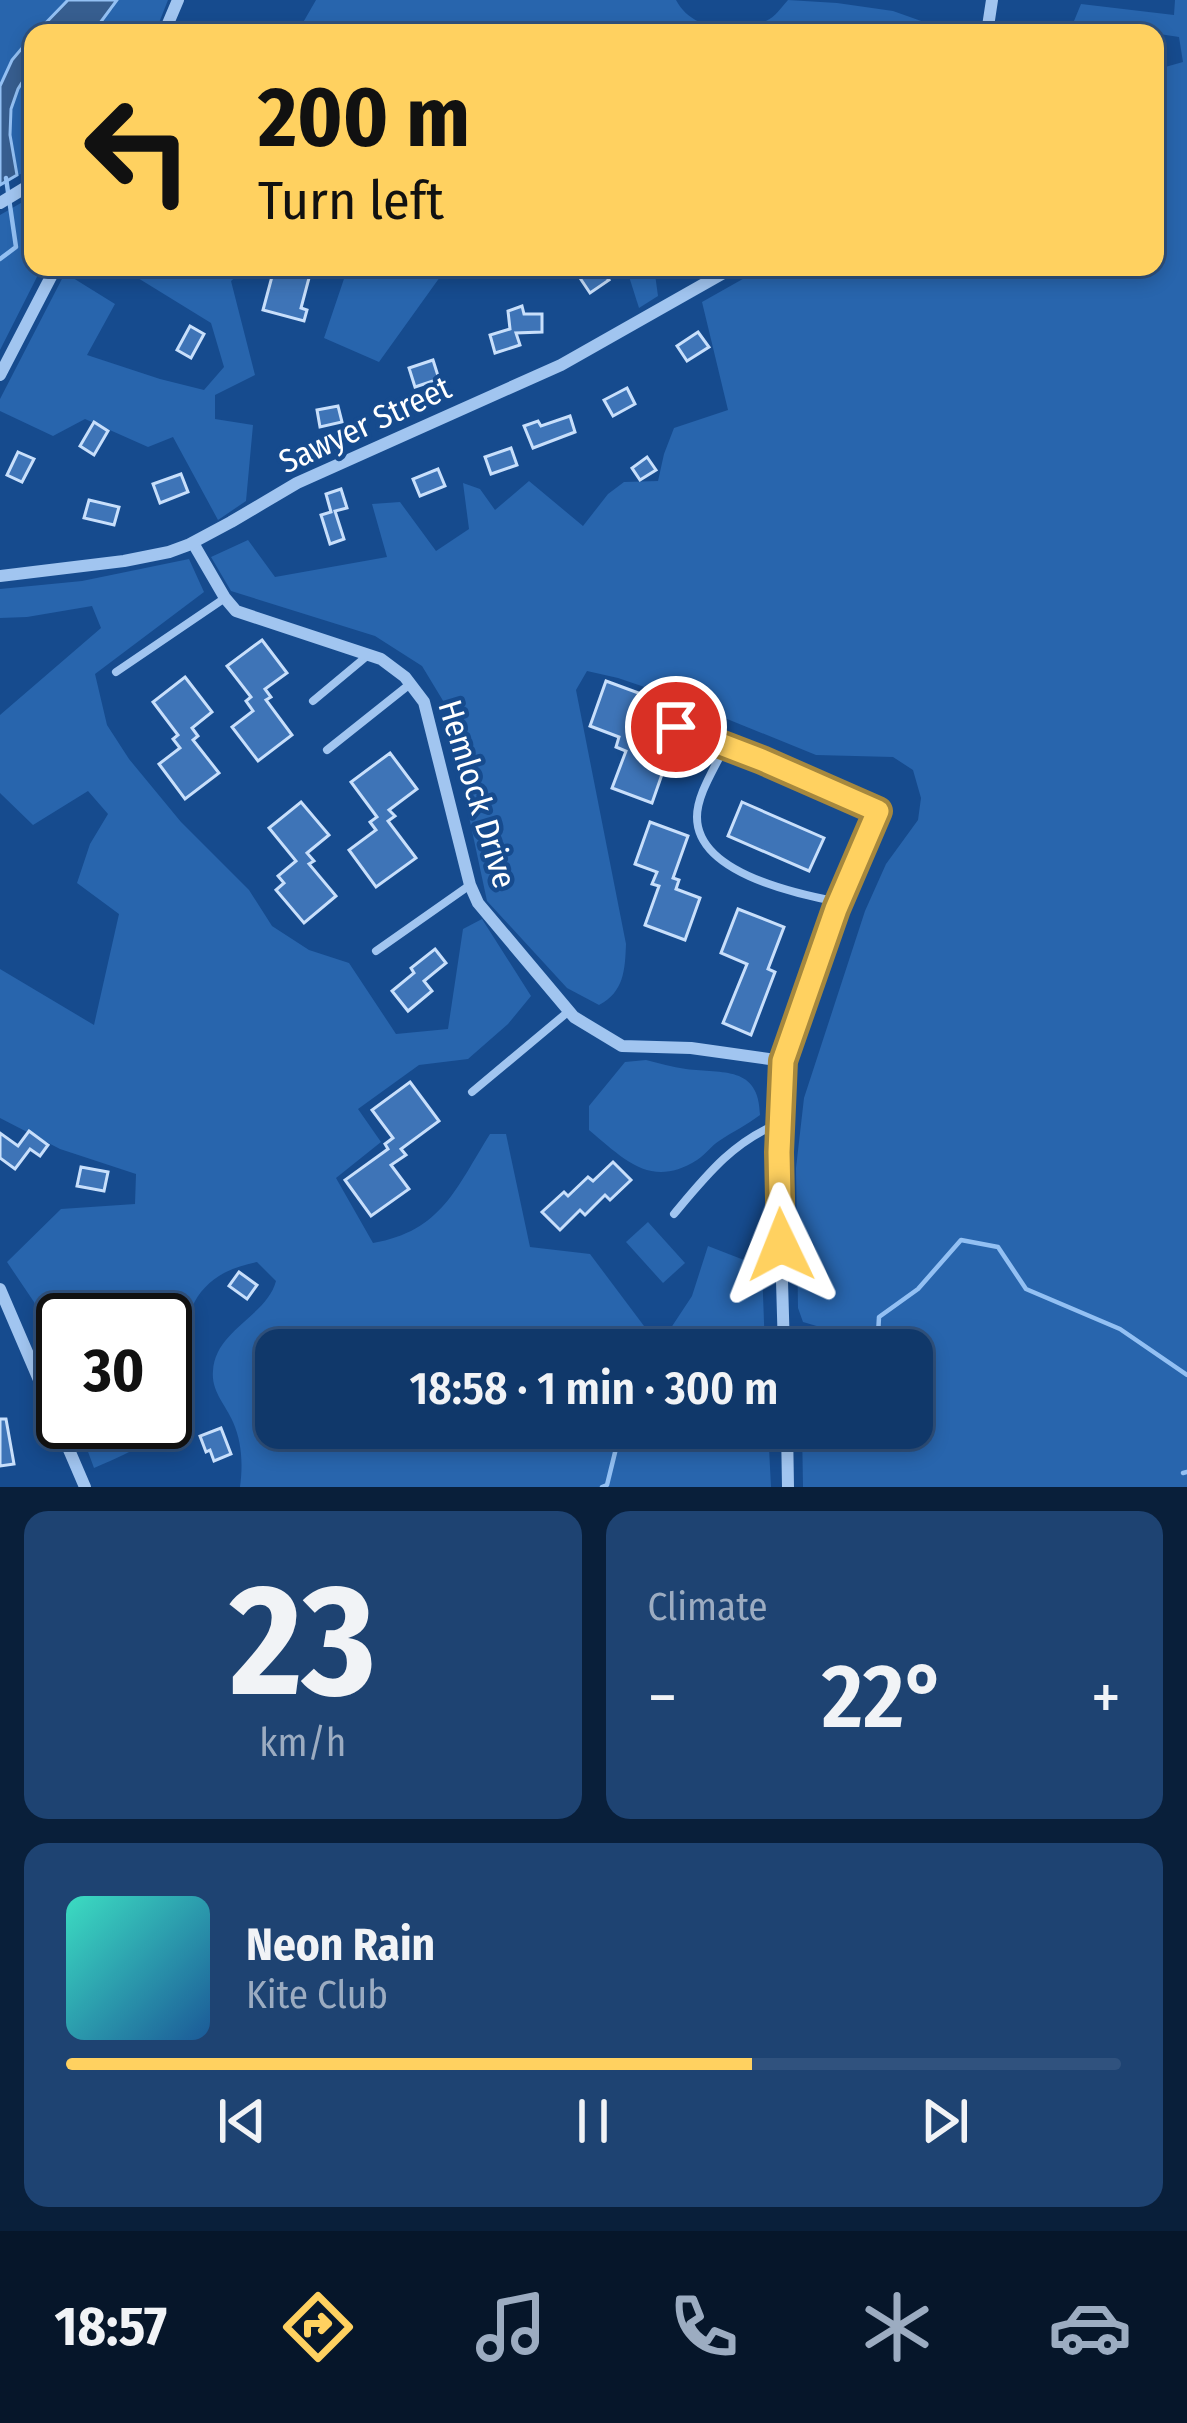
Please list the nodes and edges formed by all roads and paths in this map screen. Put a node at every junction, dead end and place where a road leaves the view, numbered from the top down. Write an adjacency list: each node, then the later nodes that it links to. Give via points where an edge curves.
1 (51, 276): 3 (street)
2 (719, 276): 4 (street, Sawyer Street, via 521,386 297,483)
3 (0, 375)
4 (193, 542): 5 (street, Sawyer Street, via 146,558); 6 (street)
5 (0, 576)
6 (225, 598): 7 (street, Hemlock Drive, via 236,611); 8 (lane)
7 (367, 656): 9 (street, Hemlock Drive); 10 (lane)
8 (116, 672)
9 (410, 684): 13 (lane); 15 (street, Hemlock Drive, via 424,702)
10 (314, 701)
11 (676, 727): 12 (lane)
12 (724, 748): 14 (lane); 16 (lane, via 697,811 710,850 741,872)
13 (327, 750)
14 (878, 811): 16 (street)
15 (470, 885): 17 (lane); 18 (street, Hemlock Drive)
16 (839, 902): 19 (street)
17 (376, 951)
18 (569, 1011): 19 (street, Hemlock Drive, via 622,1046); 20 (lane)
19 (783, 1061): 21 (street)
20 (472, 1092)
21 (780, 1123): 22 (lane, via 731,1152); 24 (street)
22 (674, 1214)
23 (0, 1289): 26 (street)
24 (784, 1329)
25 (787, 1449): 27 (street)
26 (85, 1487)
27 (788, 1487)

